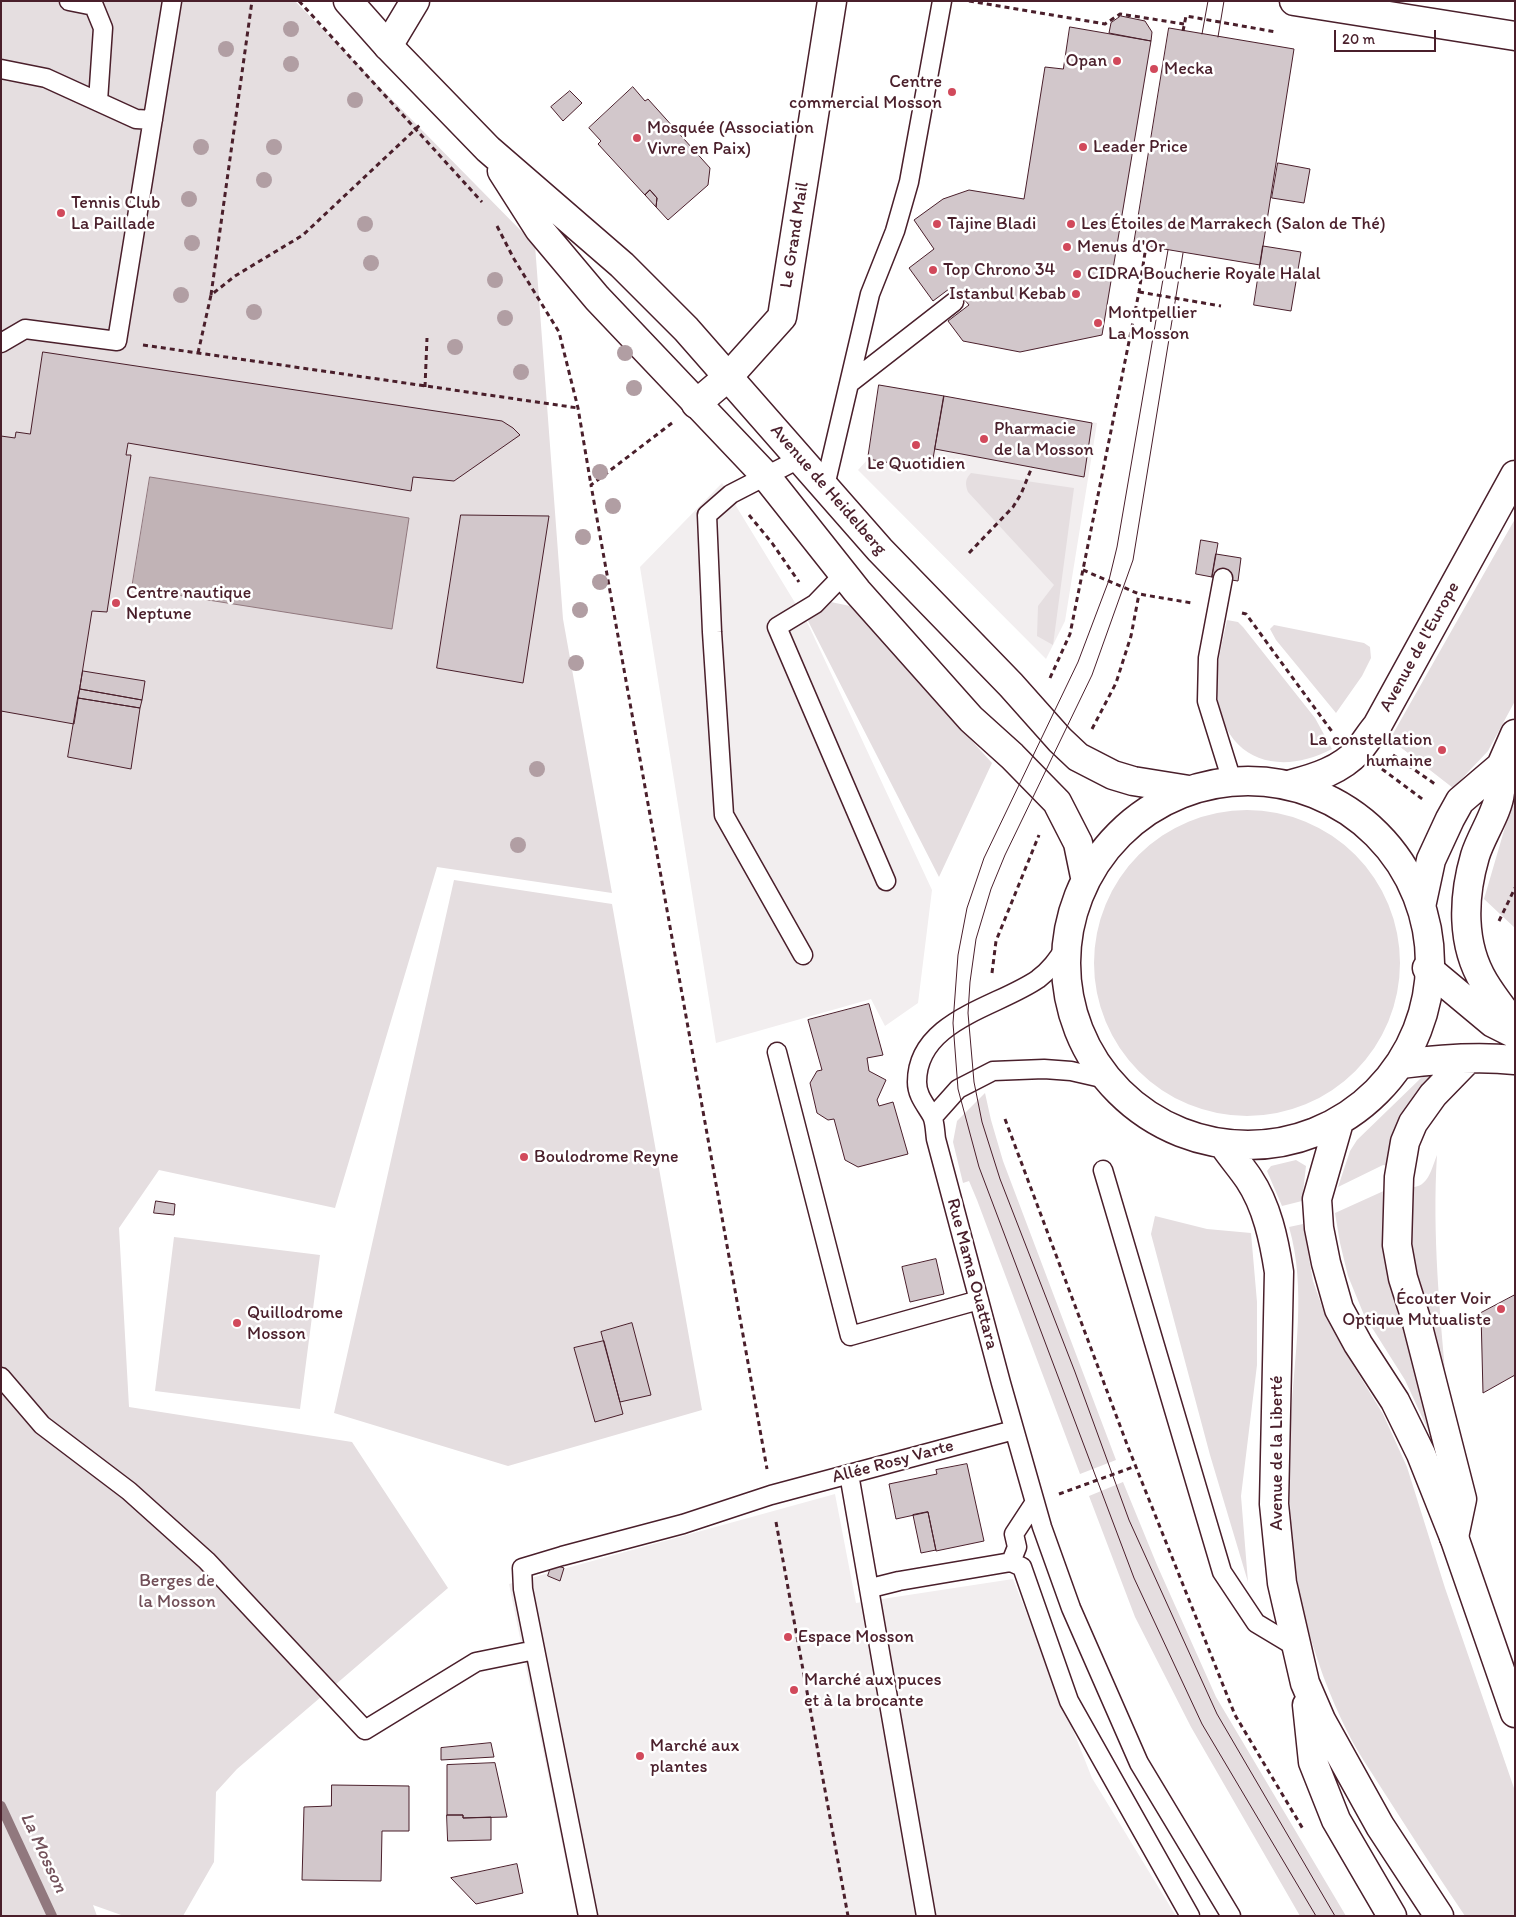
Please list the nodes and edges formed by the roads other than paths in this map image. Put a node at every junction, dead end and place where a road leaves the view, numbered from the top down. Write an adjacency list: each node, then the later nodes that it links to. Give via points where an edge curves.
1 (69, 1): 11 (lane, via 94,6 103,28)
2 (172, 1): 12 (lane)
3 (348, 1): 9 (street, Avenue de Heidelberg)
4 (415, 1): 9 (street)
5 (832, 1): 16 (street, Le Grand Mail, via 782,317)
6 (942, 1): 17 (lane, via 909,182 895,231 870,294)
7 (1304, 3): 8 (street)
8 (1515, 36)
9 (388, 46): 13 (street, Avenue de Heidelberg)
10 (1, 69): 11 (lane, via 46,78)
11 (98, 101): 12 (lane, via 136,119)
12 (153, 120): 15 (lane, via 117,341 24,329)
13 (488, 148): 16 (street, Avenue de Heidelberg, via 622,265); 18 (street, Avenue de Heidelberg, via 539,229 597,298)
14 (954, 302): 17 (lane)
15 (1, 343)
16 (729, 376): 18 (street, Le Grand Mail); 19 (street, Avenue de Heidelberg)
17 (850, 383): 22 (lane)
18 (696, 404): 20 (street, Avenue de Heidelberg)
19 (801, 458): 20 (lane); 22 (street, Avenue de Heidelberg)
20 (765, 475): 23 (street, Avenue de Heidelberg); 34 (lane, via 731,494 707,515 724,814)
21 (1515, 475): 28 (street, Avenue de l'Europe, via 1377,726 1358,752 1338,767)
22 (825, 486): 29 (street, Avenue de Heidelberg, via 880,550 1078,757 1126,779)
23 (844, 574): 30 (street, Avenue de Heidelberg, via 972,719 1057,802 1078,843); 31 (lane, via 815,604 777,627)
24 (1223, 578): 27 (lane, via 1208,658 1207,701)
25 (1515, 734): 26 (street)
26 (1501, 766): 32 (street, via 1460,801 1430,860); 36 (street, via 1500,794 1475,856 1466,909 1467,937 1483,981)
27 (1232, 781): 28 (street, via 1264,780); 29 (street)
28 (1292, 784): 32 (street, via 1343,806 1378,832 1404,865)
29 (1189, 790): 30 (street, via 1151,811 1129,828)
30 (1085, 877): 33 (street, via 1074,908)
31 (886, 881)
32 (1422, 902): 35 (street)
33 (1066, 948): 42 (street, via 1070,1004 1084,1045); 43 (lane, Rue Mama Ouattara, via 1051,968 1037,979 968,1013 931,1041 921,1061 917,1084 922,1102)
34 (803, 956)
35 (1428, 968): 37 (street, via 1493,1023); 41 (street, via 1417,1024)
36 (1515, 1025)
37 (1515, 1034)
38 (777, 1052): 47 (lane, via 850,1336)
39 (1468, 1059): 40 (street); 41 (street); 52 (street, via 1433,1095 1413,1123 1399,1177 1397,1245 1462,1499)
40 (1515, 1060)
41 (1401, 1064): 44 (street, via 1379,1094)
42 (1106, 1079): 43 (lane, via 1044,1069 993,1071 958,1089); 45 (street, via 1154,1120 1207,1142)
43 (933, 1117): 47 (lane, Rue Mama Ouattara)
44 (1339, 1122): 45 (street, via 1303,1140); 52 (street, via 1317,1199 1326,1263 1339,1309 1395,1401 1421,1454)
45 (1223, 1144): 55 (street, Avenue de la Liberté, via 1249,1179 1261,1203 1274,1240 1279,1272 1274,1504 1282,1583)
46 (1103, 1170): 55 (lane, via 1222,1572 1256,1623)
47 (979, 1300): 49 (lane, Rue Mama Ouattara)
48 (1, 1377): 56 (lane, via 42,1425 129,1491 207,1561 365,1730 476,1662)
49 (1014, 1430): 50 (lane, Allée Rosy Varte); 51 (lane, Rue Mama Ouattara)
50 (850, 1474): 54 (lane); 56 (lane, Allée Rosy Varte, via 522,1568)
51 (1035, 1502): 53 (lane, via 1014,1534 1017,1546); 62 (lane, Rue Mama Ouattara, via 1071,1608 1139,1763)
52 (1454, 1537): 58 (street)
53 (1011, 1562): 54 (lane); 61 (lane, via 1022,1567 1069,1701)
54 (871, 1588): 60 (lane)
55 (1296, 1647): 57 (street, Avenue de la Liberté)
56 (535, 1650): 59 (lane)
57 (1305, 1684): 63 (street, via 1313,1762 1336,1820); 64 (street, Avenue de la Liberté, via 1321,1720 1380,1826)
58 (1515, 1713)
59 (588, 1916)
60 (926, 1916)
61 (1190, 1916)
62 (1230, 1916)
63 (1392, 1916)
64 (1440, 1916)

